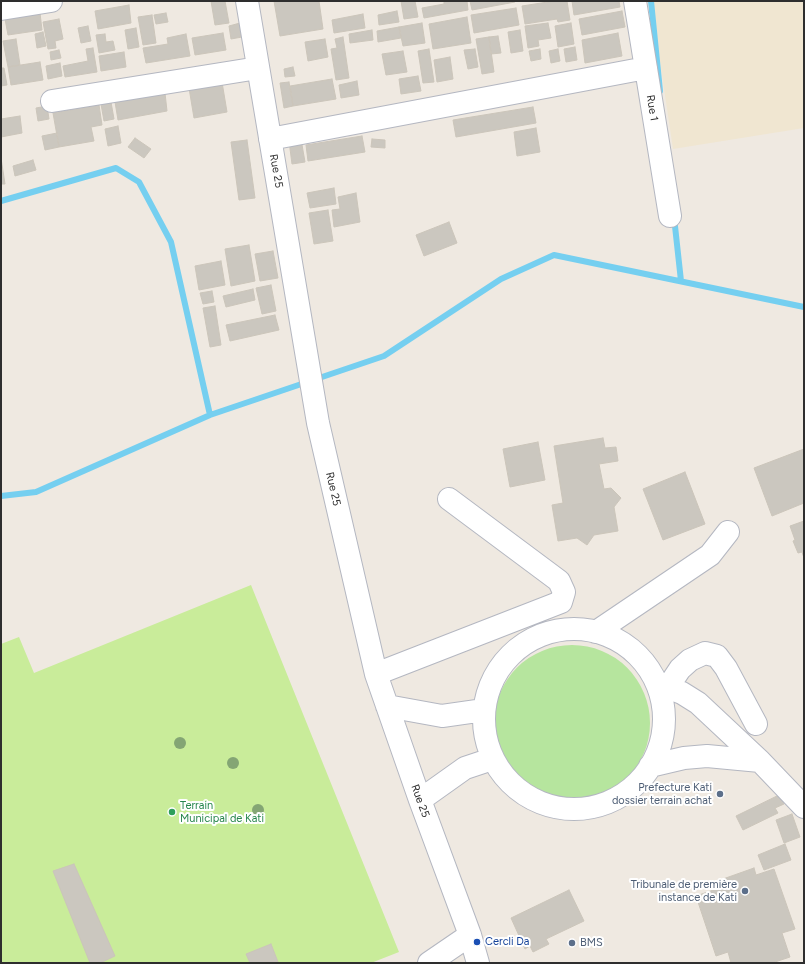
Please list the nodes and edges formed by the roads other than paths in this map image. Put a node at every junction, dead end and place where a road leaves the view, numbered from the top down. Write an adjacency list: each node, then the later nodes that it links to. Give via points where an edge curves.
1 (51, 1): 4 (street)
2 (247, 1): 5 (street, Rue 25)
3 (635, 1): 6 (street, Rue 1)
4 (1, 9)
5 (258, 68): 7 (street); 8 (street, Rue 25)
6 (646, 68): 8 (street); 9 (street, Rue 1)
7 (52, 101)
8 (270, 139): 13 (street, Rue 25, via 318,423)
9 (670, 216)
10 (449, 499): 13 (street, via 559,581 564,592 561,602)
11 (728, 532): 12 (street, via 710,555)
12 (596, 632): 14 (street, via 625,644 638,655); 16 (street, via 565,630 531,640 510,655 491,684)
13 (376, 674): 15 (street, Rue 25)
14 (662, 685): 17 (street, via 690,660 705,653 717,656); 19 (street, via 698,703); 20 (street, via 664,712 660,745)
15 (387, 706): 16 (street, via 442,716); 21 (street, Rue 25)
16 (484, 710): 18 (street, via 486,741)
17 (756, 724)
18 (492, 759): 20 (street, via 516,789 539,803 567,810 594,807 623,795); 21 (street, via 465,768)
19 (760, 761): 20 (street, via 707,756 684,758); 22 (street)
20 (650, 766)
21 (420, 800): 23 (street, Rue 25)
22 (804, 807)
23 (470, 935): 24 (street); 25 (street, Rue 25)
24 (429, 963)
25 (478, 963)

